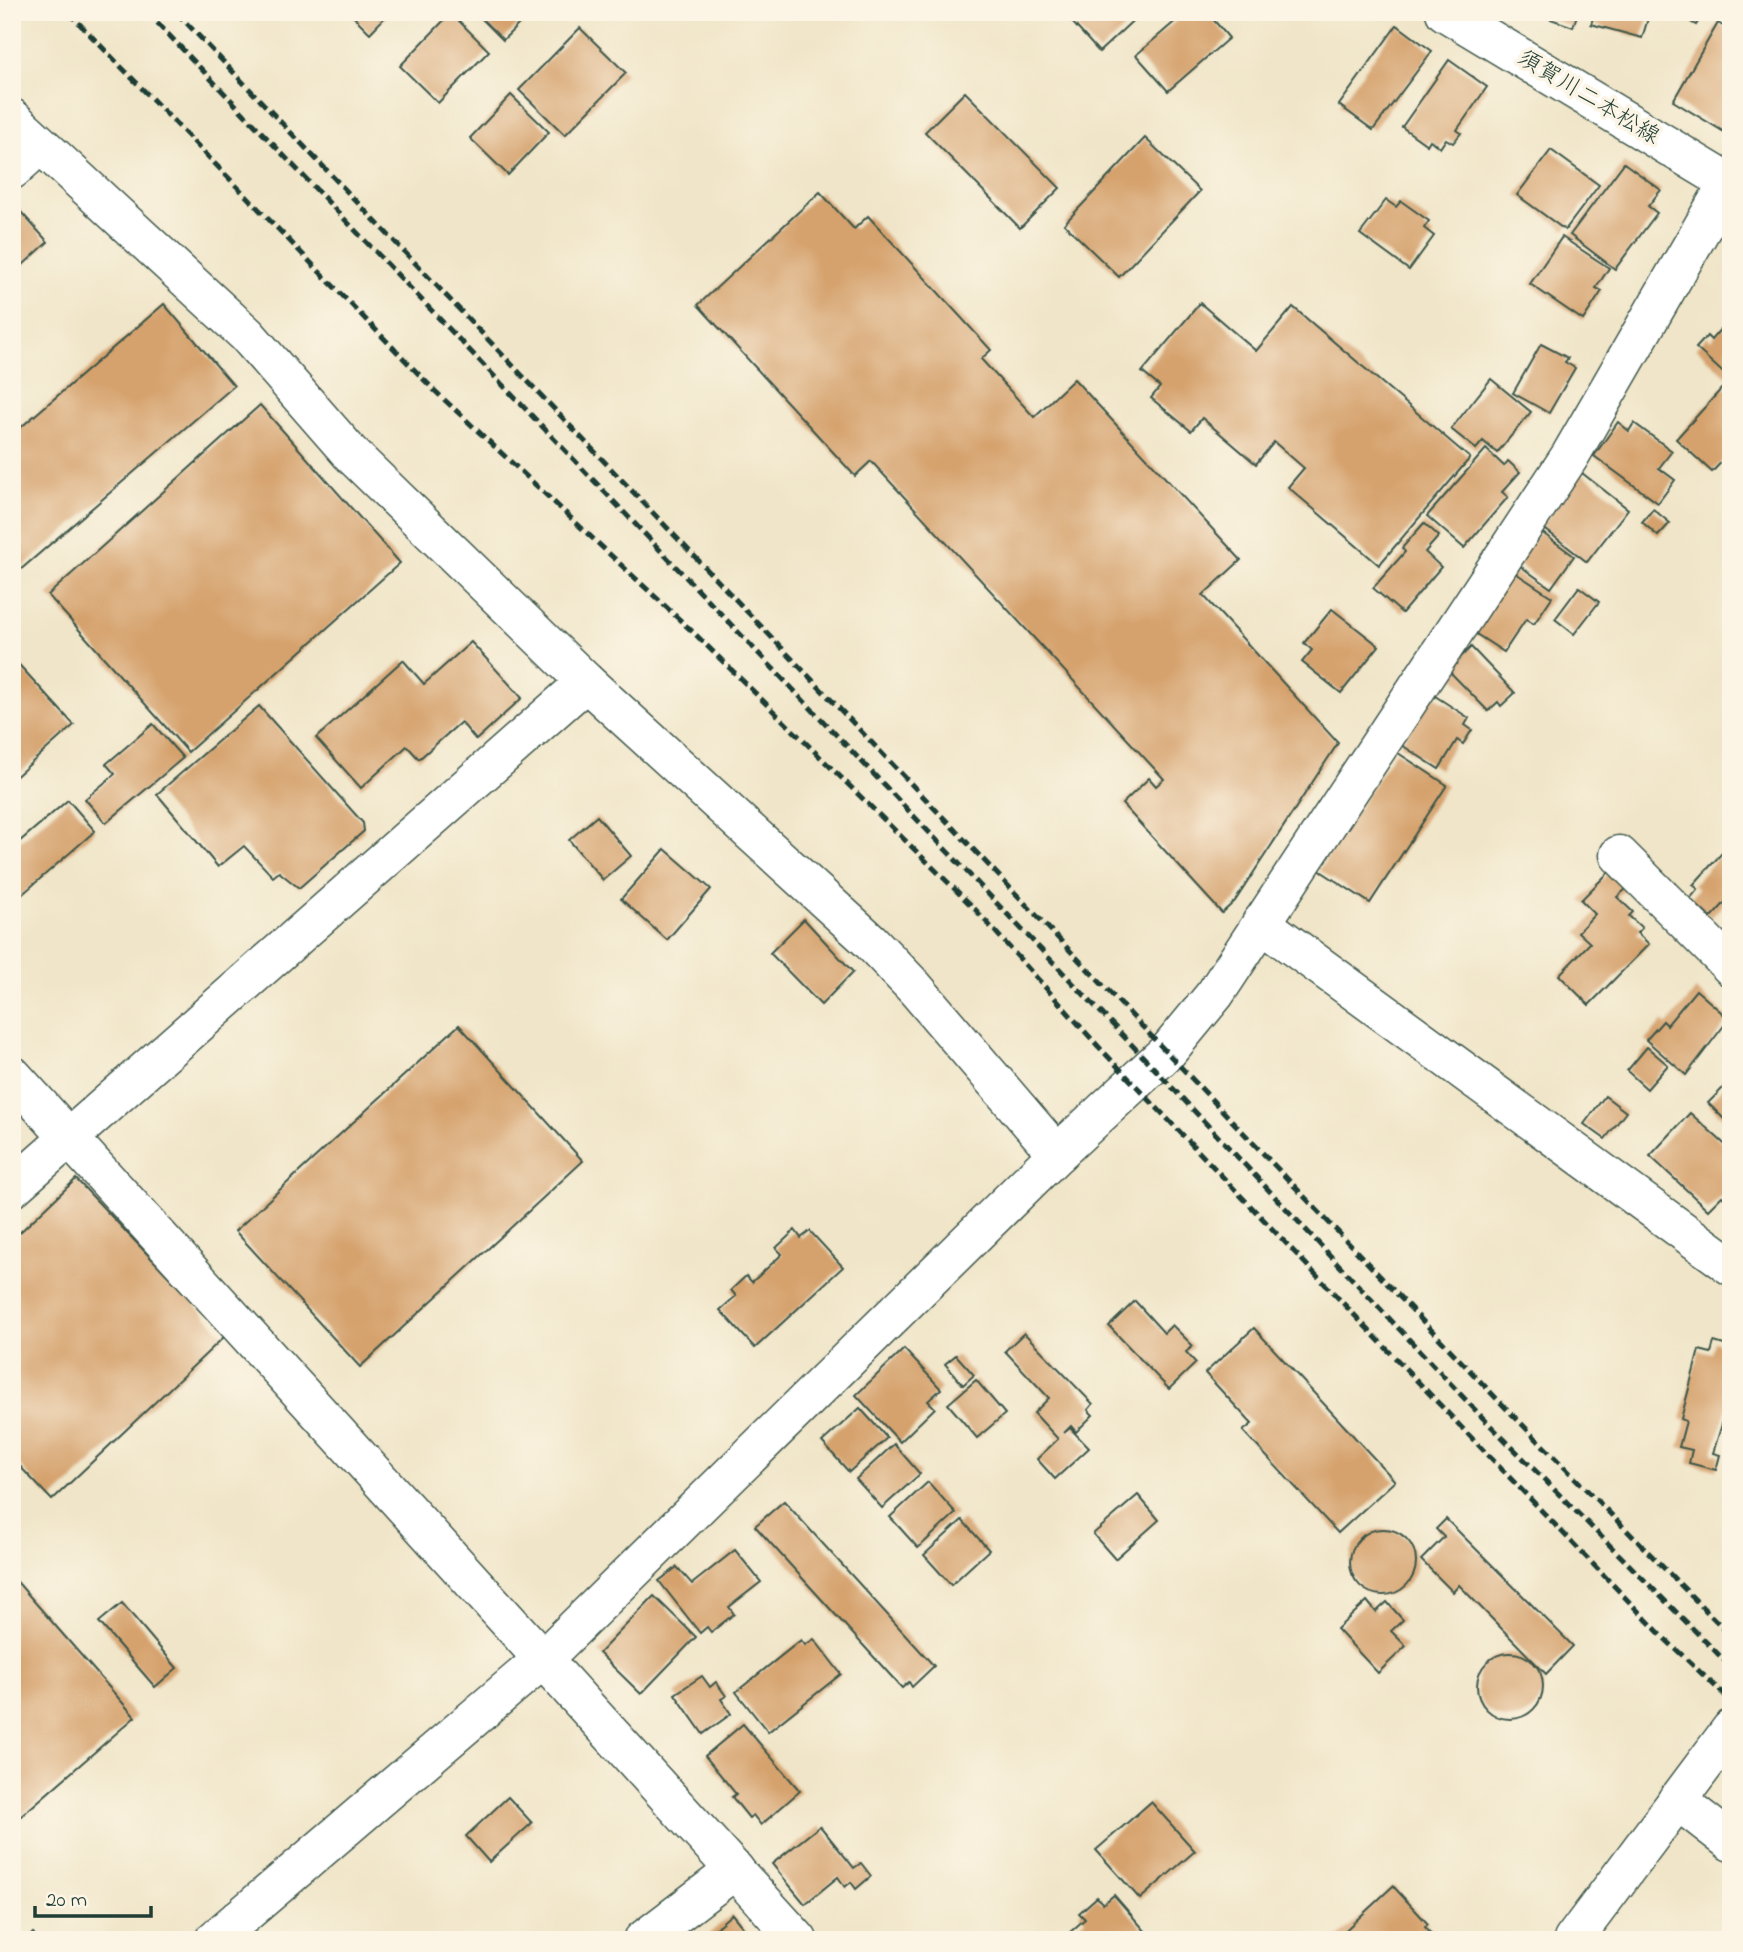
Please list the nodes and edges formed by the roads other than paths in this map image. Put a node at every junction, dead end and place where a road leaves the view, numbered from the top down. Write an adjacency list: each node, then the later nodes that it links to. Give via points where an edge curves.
1 (1445, 12): 4 (street, 須賀川二本松線)
2 (12, 118): 3 (street)
3 (26, 158): 5 (street, via 247,335 350,453)
4 (1730, 183): 7 (street, via 1570,456)
5 (586, 682): 10 (street); 11 (street, via 870,941)
6 (1619, 855): 8 (street)
7 (1261, 923): 11 (street, via 1215,994 1168,1051); 13 (street)
8 (1731, 967)
9 (12, 1075): 10 (street)
10 (68, 1138): 12 (street); 14 (street)
11 (1057, 1154): 14 (street)
12 (12, 1188)
13 (1728, 1259)
14 (543, 1659): 18 (street); 19 (street)
15 (1731, 1729): 16 (street)
16 (1677, 1800): 17 (street); 22 (street)
17 (1731, 1842)
18 (735, 1870): 20 (street); 21 (street)
19 (214, 1940)
20 (643, 1940)
21 (798, 1940)
22 (1573, 1940)

